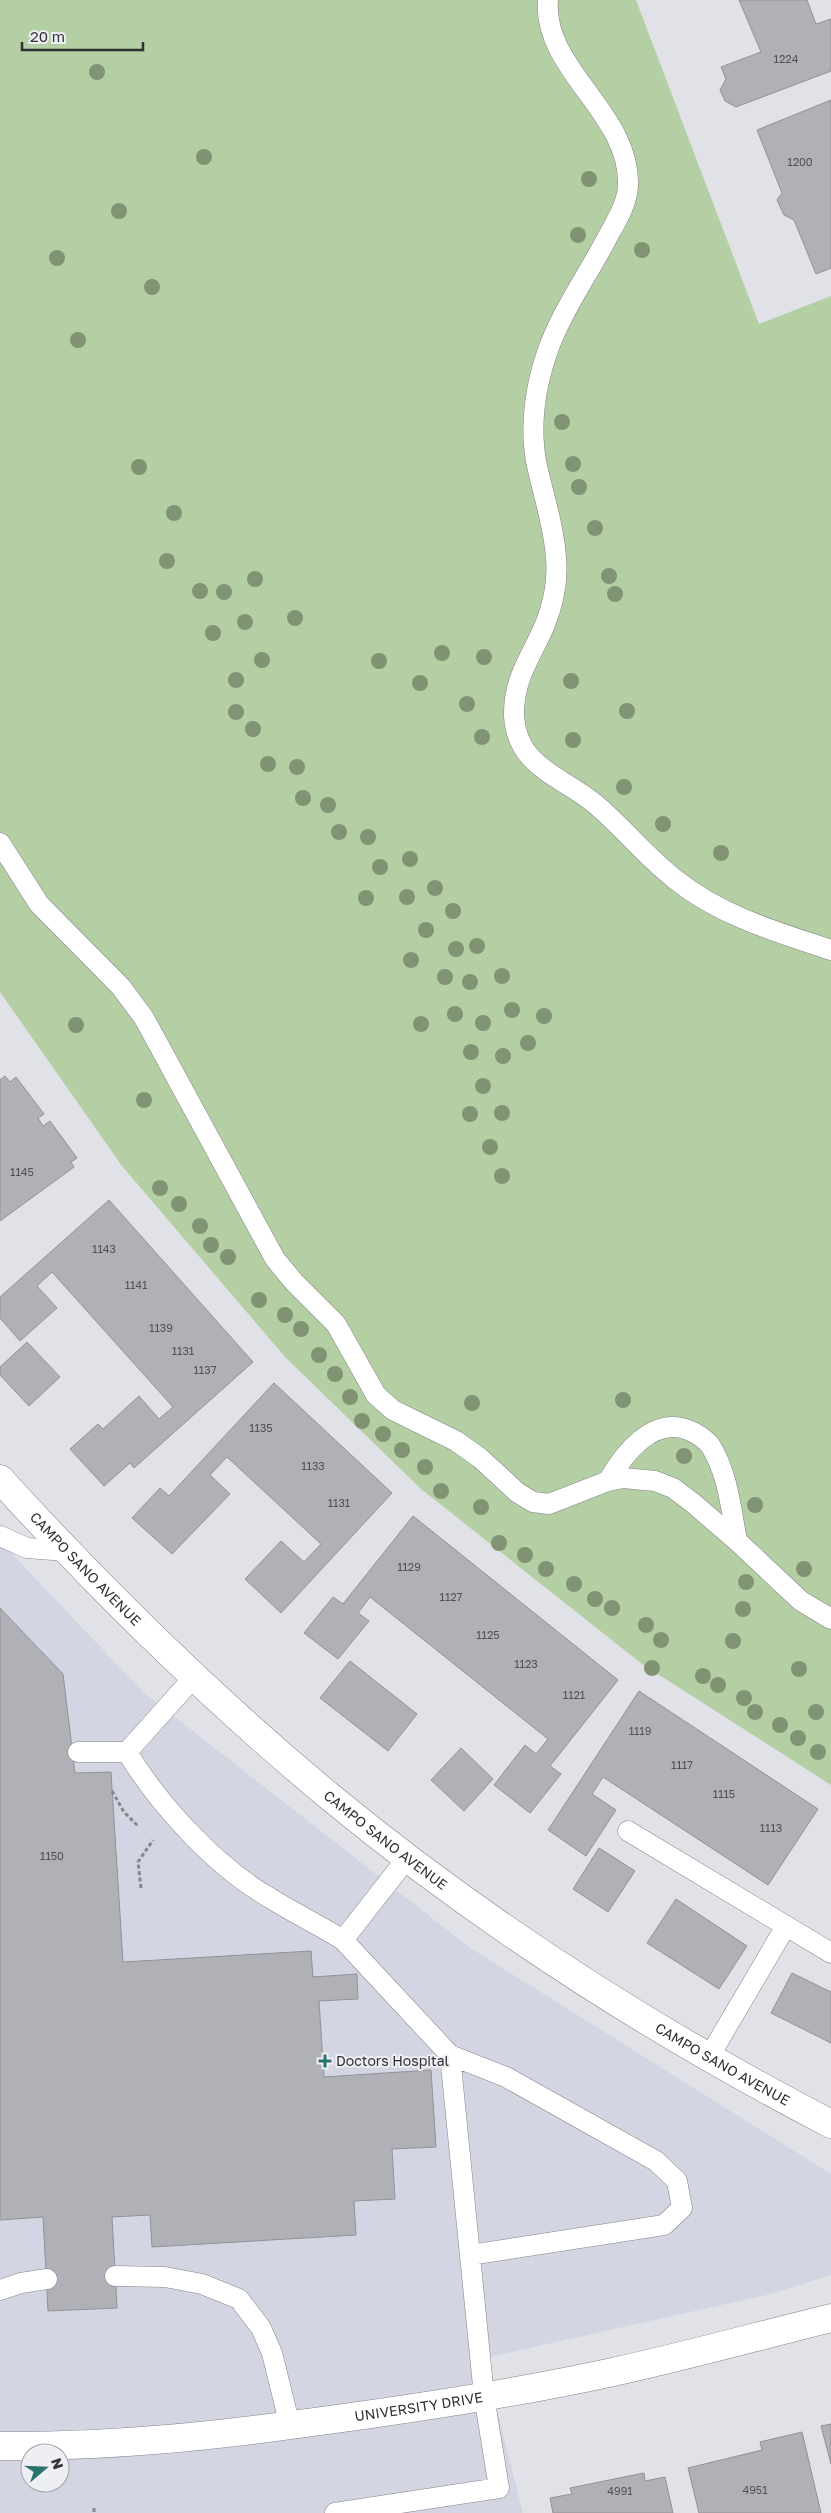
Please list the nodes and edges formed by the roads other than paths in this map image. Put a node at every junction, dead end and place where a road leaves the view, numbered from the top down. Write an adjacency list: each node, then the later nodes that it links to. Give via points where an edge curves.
1 (548, 0): 3 (lane, via 549,24 556,43 621,148 628,188 615,225 548,350 537,397 533,438 553,531 557,581 545,624 520,673 514,718 519,738 528,756 549,774 590,800 677,881 737,917)
2 (0, 843): 5 (lane, via 39,904 121,986 144,1018 275,1259 336,1324 376,1395 393,1410 464,1447 533,1502 548,1504)
3 (831, 950)
4 (0, 1479): 8 (street, CAMPO SANO AVENUE)
5 (608, 1481): 7 (lane, via 638,1479 673,1488); 7 (lane, via 620,1461 647,1435 678,1426 693,1432 708,1443 718,1460 726,1482)
6 (0, 1536): 8 (lane, via 27,1548)
7 (737, 1541): 9 (lane, via 800,1601)
8 (66, 1551): 10 (street, CAMPO SANO AVENUE)
9 (831, 1619)
10 (194, 1677): 12 (lane); 14 (street, CAMPO SANO AVENUE, via 331,1797)
11 (78, 1752): 12 (lane)
12 (126, 1752): 16 (lane, via 146,1784 234,1873 269,1898)
13 (628, 1831): 15 (lane)
14 (408, 1857): 16 (lane); 19 (street, CAMPO SANO AVENUE, via 574,1974)
15 (786, 1926): 17 (lane); 19 (lane)
16 (343, 1940): 18 (lane)
17 (831, 1953)
18 (450, 2055): 21 (lane); 21 (lane, via 506,2077 656,2161 677,2181 682,2208 664,2225)
19 (709, 2058): 20 (street, CAMPO SANO AVENUE)
20 (831, 2124)
21 (470, 2255): 26 (lane)
22 (115, 2276): 27 (lane, via 165,2277 202,2284 239,2300 261,2328 272,2353)
23 (46, 2279): 24 (lane)
24 (0, 2290)
25 (831, 2318): 26 (street, UNIVERSITY DRIVE, via 614,2372)
26 (484, 2396): 27 (street, UNIVERSITY DRIVE); 29 (lane, via 499,2488)
27 (290, 2426): 28 (street, UNIVERSITY DRIVE, via 149,2441)
28 (0, 2446)
29 (335, 2513)

